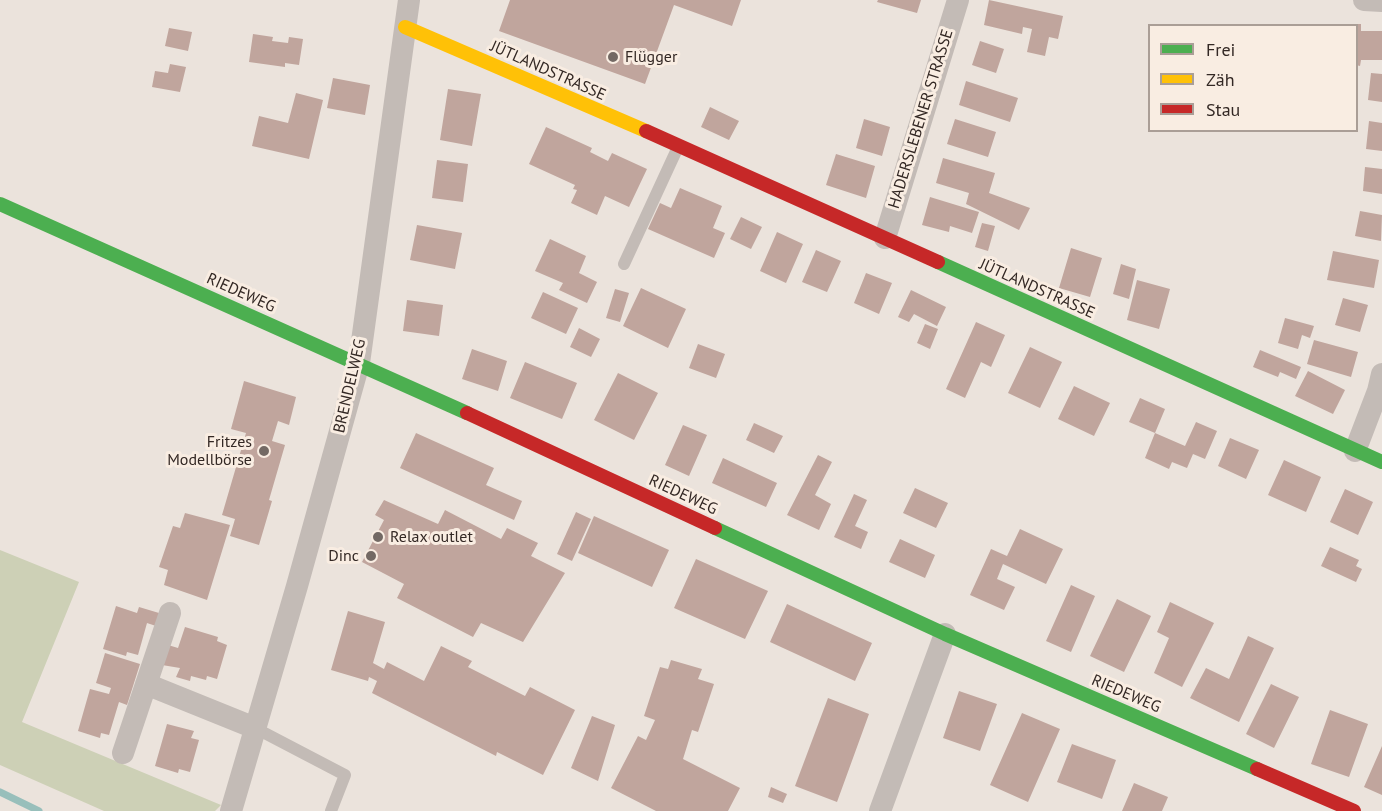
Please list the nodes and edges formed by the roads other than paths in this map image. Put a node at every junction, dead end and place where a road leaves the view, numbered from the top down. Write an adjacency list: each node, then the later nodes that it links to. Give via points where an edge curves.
1 (409, 0): 5 (street, BRENDELWEG)
2 (958, 0): 8 (street, HADERSLEBENER STRASSE)
3 (1364, 0): 4 (street)
4 (1382, 1)
5 (405, 27): 6 (street, JÜTLANDSTRASSE); 10 (street, BRENDELWEG)
6 (678, 146): 8 (street, JÜTLANDSTRASSE); 9 (lane)
7 (0, 204): 10 (street, RIEDEWEG)
8 (885, 238): 12 (street, JÜTLANDSTRASSE)
9 (624, 264)
10 (358, 363): 15 (street, RIEDEWEG); 17 (street, BRENDELWEG)
11 (1382, 374): 12 (street)
12 (1355, 451): 13 (street, JÜTLANDSTRASSE)
13 (1382, 462)
14 (170, 613): 16 (street)
15 (945, 633): 21 (street); 22 (street, RIEDEWEG)
16 (146, 684): 17 (street); 18 (street)
17 (255, 728): 19 (street, BRENDELWEG); 20 (lane, via 345,775)
18 (123, 753)
19 (231, 811)
20 (331, 811)
21 (880, 811)
22 (1354, 811)

